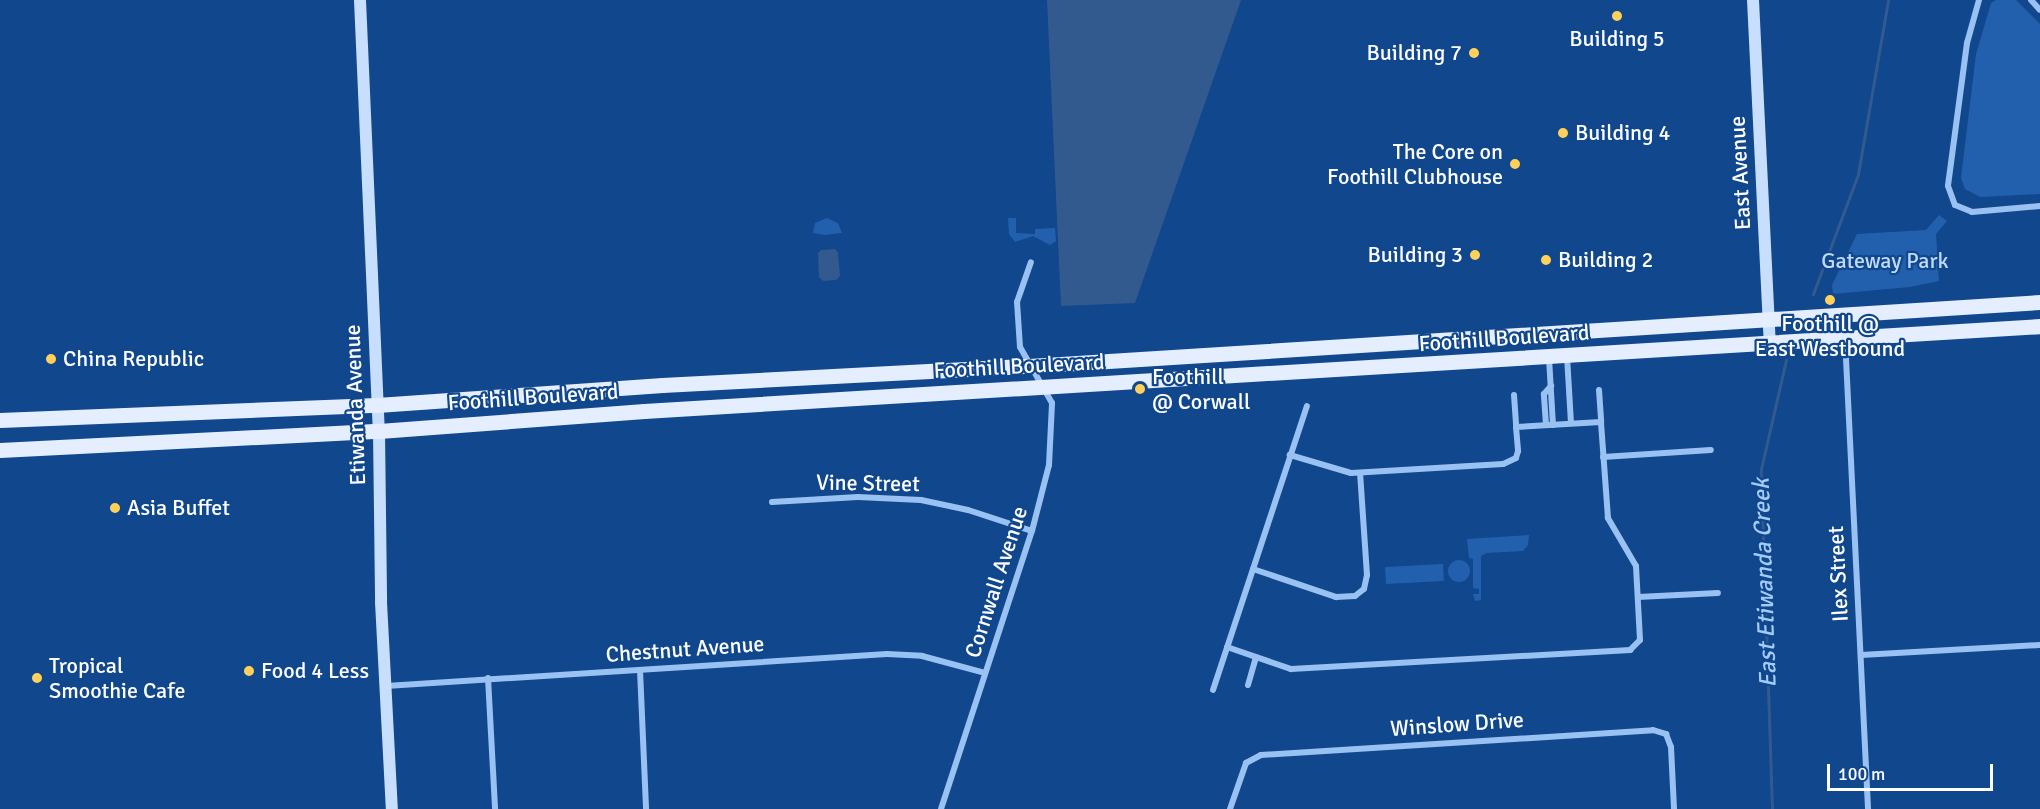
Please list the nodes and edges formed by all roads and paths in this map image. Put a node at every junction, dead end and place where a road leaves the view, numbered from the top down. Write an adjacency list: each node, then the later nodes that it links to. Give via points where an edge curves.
1 (360, 0): 20 (main road, Etiwanda Avenue)
2 (1752, 0): 9 (main road, East Avenue)
3 (1979, 0): 6 (street, via 1966,43 1948,186 1954,205 1972,212)
4 (2031, 0): 5 (street)
5 (2040, 10)
6 (2040, 206)
7 (1031, 262): 15 (street, Cornwall Avenue, via 1017,302 1020,347)
8 (2040, 302): 9 (main road, Foothill Boulevard)
9 (1768, 319): 12 (main road, East Avenue); 15 (main road, Foothill Boulevard)
10 (2040, 326): 11 (main road, Foothill Boulevard)
11 (1845, 337): 12 (main road, Foothill Boulevard); 41 (street, Ilex Street)
12 (1770, 343): 13 (main road, Foothill Boulevard)
13 (1567, 356): 14 (main road, Foothill Boulevard); 24 (street)
14 (1549, 357): 16 (street); 17 (main road, Foothill Boulevard)
15 (1029, 366): 17 (street, Cornwall Avenue); 20 (main road, Foothill Boulevard)
16 (1551, 386): 25 (street, via 1544,394); 26 (street)
17 (1043, 387): 28 (main road, Foothill Boulevard); 35 (street, Cornwall Avenue, via 1052,403 1051,452)
18 (1599, 390): 23 (street)
19 (1514, 395): 27 (street)
20 (377, 405): 22 (main road, Foothill Boulevard); 28 (main road, Etiwanda Avenue)
21 (1307, 406): 31 (street)
22 (0, 420)
23 (1601, 422): 24 (street); 32 (street)
24 (1571, 423): 26 (street)
25 (1546, 425): 26 (street); 27 (street)
26 (1553, 425)
27 (1516, 427): 33 (street, via 1518,451 1511,462)
28 (379, 431): 29 (main road, Foothill Boulevard); 47 (main road, Etiwanda Avenue)
29 (0, 450)
30 (1711, 450): 32 (street)
31 (1290, 455): 33 (street); 36 (street)
32 (1603, 457): 38 (street, via 1608,518 1636,566)
33 (1360, 473): 36 (street, via 1367,575 1364,589 1355,596 1336,597)
34 (772, 502): 35 (street, Vine Street, via 858,497 921,500 968,510)
35 (1032, 531): 44 (street, Cornwall Avenue)
36 (1253, 569): 40 (street)
37 (1718, 593): 38 (street)
38 (1638, 597): 42 (street, via 1640,640 1630,650 1291,669)
39 (2040, 645): 41 (street)
40 (1227, 647): 42 (street); 48 (street)
41 (1861, 655): 55 (street, Ilex Street)
42 (1256, 657): 46 (street)
43 (640, 670): 44 (street, Chestnut Avenue, via 899,654); 45 (street, Chestnut Avenue); 51 (street)
44 (985, 672): 52 (street, Cornwall Avenue)
45 (488, 678): 47 (street, Chestnut Avenue); 50 (street)
46 (1248, 685)
47 (386, 686): 49 (main road, Etiwanda Avenue)
48 (1213, 690)
49 (392, 809)
50 (495, 809)
51 (646, 809)
52 (941, 809)
53 (1230, 809): 54 (street, Winslow Drive, via 1243,768 1250,758 1261,755 1653,730 1666,735 1671,747)
54 (1674, 809)
55 (1868, 809)

